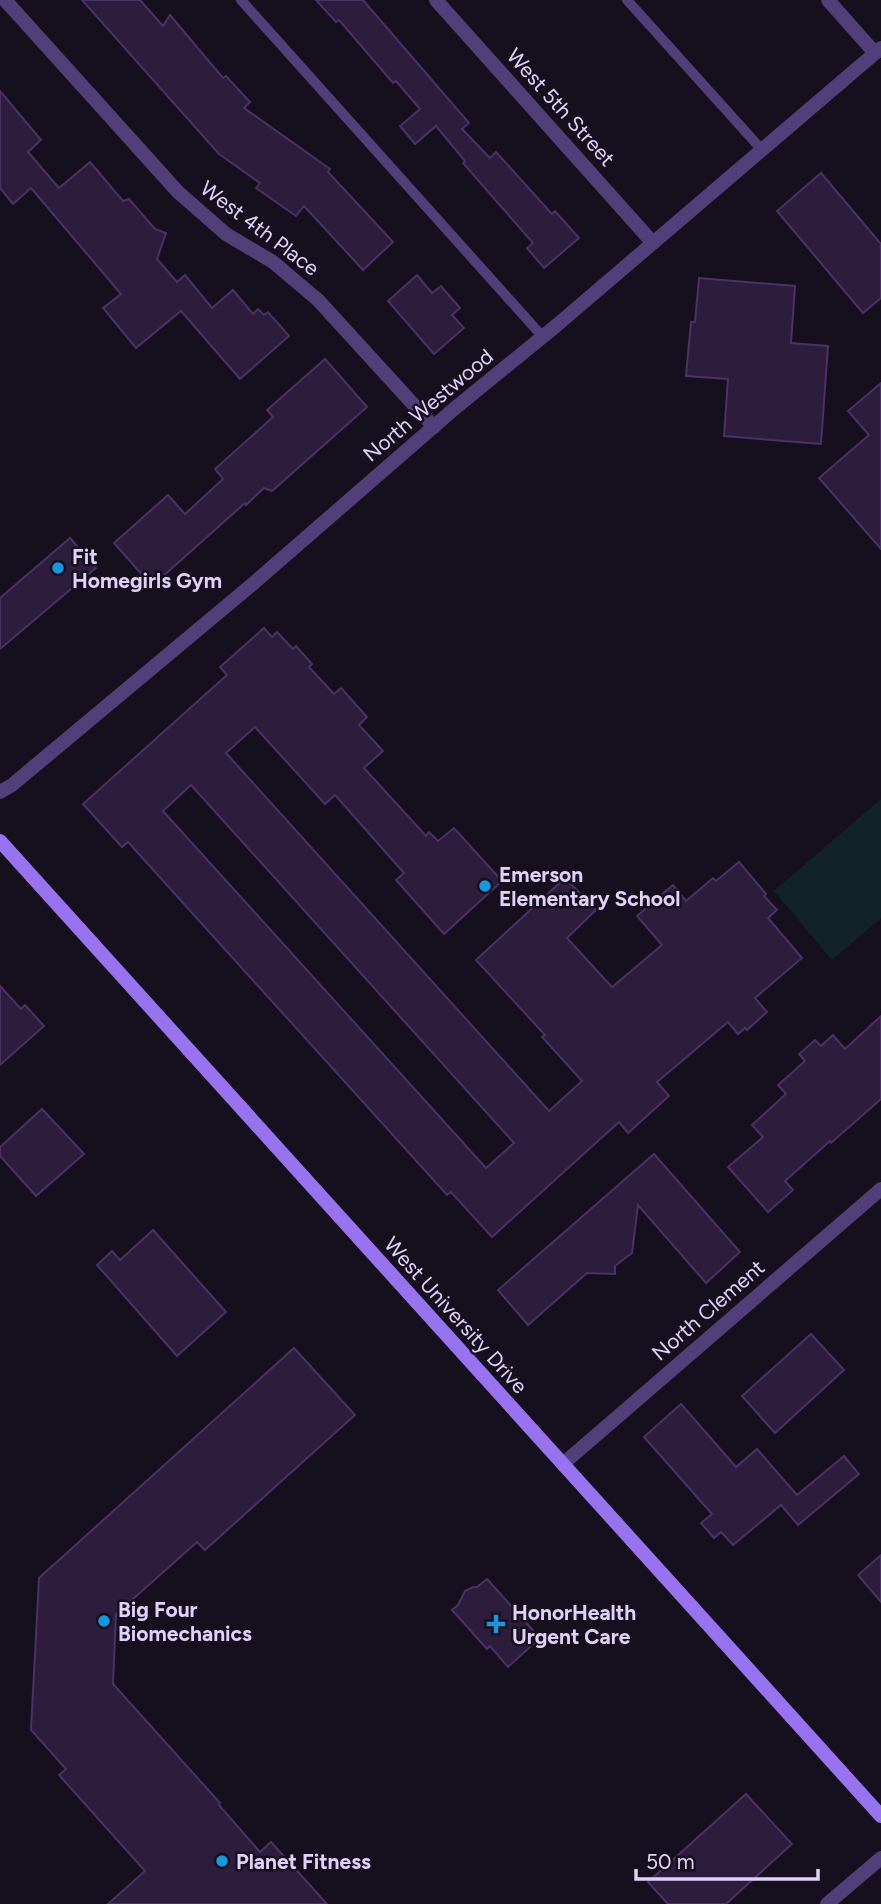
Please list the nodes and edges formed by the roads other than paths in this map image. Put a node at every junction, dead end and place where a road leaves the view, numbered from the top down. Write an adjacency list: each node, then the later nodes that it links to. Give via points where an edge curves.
1 (5, 0): 10 (street, West 4th Place, via 178,192 226,234 273,262 318,300)
2 (241, 0): 9 (lane)
3 (436, 0): 8 (street, West 5th Street)
4 (627, 0): 7 (lane)
5 (828, 0): 6 (street)
6 (878, 51): 7 (street, North Westwood)
7 (762, 150): 8 (street, North Westwood)
8 (653, 243): 9 (street, North Westwood)
9 (542, 336): 10 (street, North Westwood)
10 (434, 427): 11 (street, North Westwood)
11 (0, 792)
12 (0, 841): 14 (main road, West University Drive)
13 (881, 1189): 14 (street, North Clement)
14 (564, 1463): 15 (main road, West University Drive)
15 (881, 1816)
16 (881, 1858): 17 (street)
17 (827, 1904)

